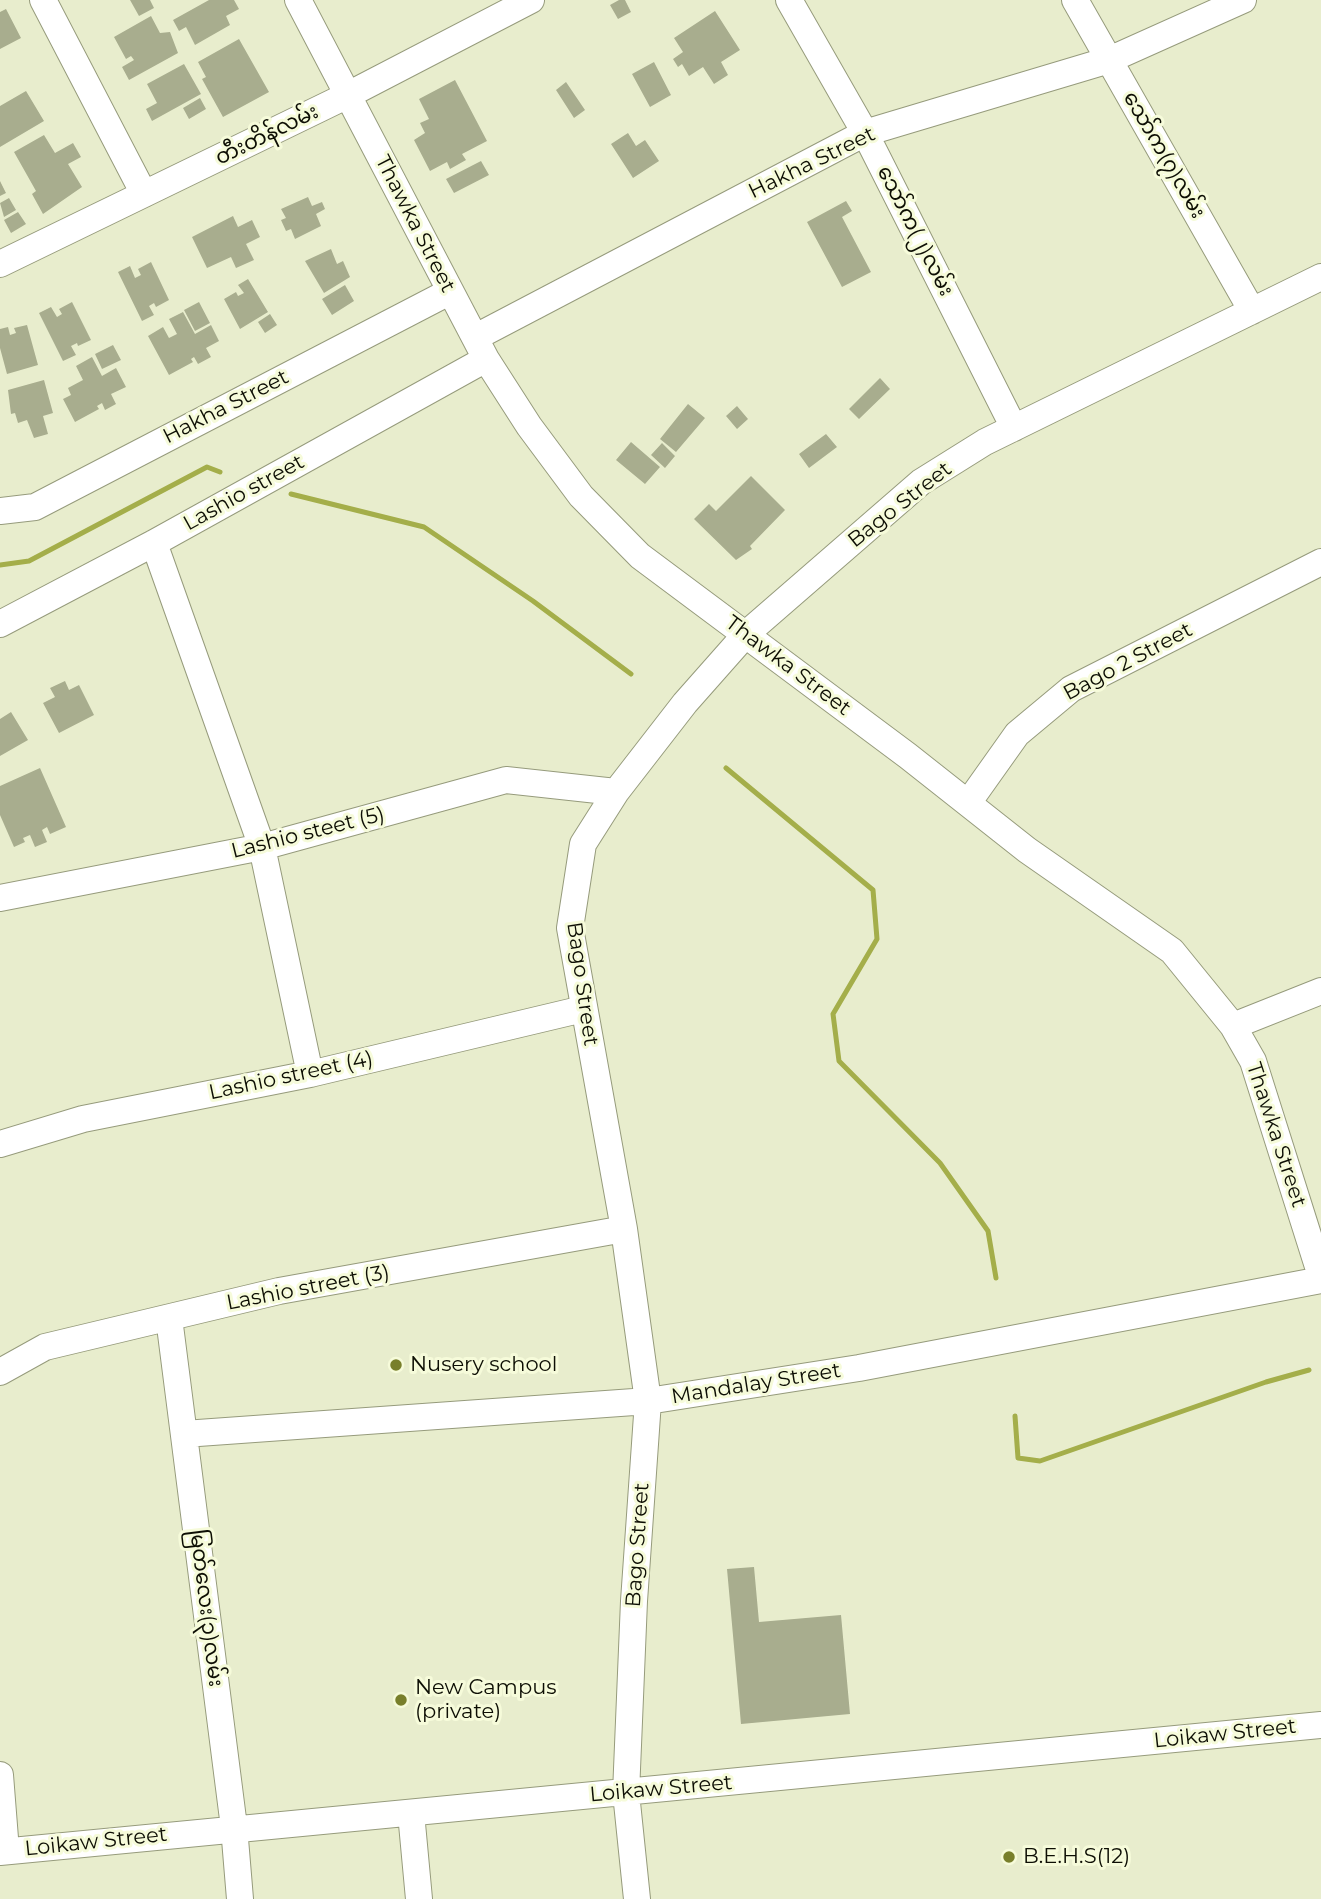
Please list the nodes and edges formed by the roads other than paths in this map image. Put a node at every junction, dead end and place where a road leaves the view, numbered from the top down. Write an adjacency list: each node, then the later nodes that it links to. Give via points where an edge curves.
1 (43, 0): 10 (street)
2 (298, 0): 8 (street, Thawka Street)
3 (531, 0): 8 (street, တီးတိန်လမ်း)
4 (789, 0): 9 (street, သော်က(၂)လမ်း)
5 (1075, 0): 7 (street, သော်က(၇)လမ်း)
6 (1242, 0): 7 (street, Hakha Street)
7 (1109, 60): 9 (street, Hakha Street); 14 (street, သော်က(၇)လမ်း)
8 (348, 95): 10 (street, တီးတိန်လမ်း); 13 (street, Thawka Street)
9 (865, 133): 15 (street, Hakha Street); 16 (street, သော်က(၂)လမ်း)
10 (144, 194): 11 (street, တီးတိန်လမ်း)
11 (0, 264)
12 (1321, 277): 14 (street, Bago Street)
13 (449, 292): 15 (street, Thawka Street); 17 (street, Hakha Street, via 34,507)
14 (1252, 311): 16 (street, Bago Street)
15 (481, 348): 18 (street, Lashio street); 21 (street, Thawka Street, via 529,426 581,496 640,556)
16 (1014, 428): 21 (street, Bago Street, via 921,482)
17 (0, 511)
18 (154, 543): 20 (street, Lashio street); 24 (street)
19 (1320, 565): 23 (street, Bago 2 Street, via 1071,689 1017,734)
20 (0, 624)
21 (746, 634): 22 (street, Bago Street); 23 (street, Thawka Street)
22 (616, 792): 24 (street, Lashio steet (5), via 506,780); 27 (street, Bago Street, via 583,844 570,928)
23 (968, 803): 28 (street, Thawka Street, via 1172,951)
24 (262, 847): 25 (street, Lashio steet (5)); 29 (street)
25 (0, 898)
26 (1321, 991): 28 (street)
27 (583, 1009): 29 (street, Lashio street (4)); 31 (street, Bago Street)
28 (1233, 1026): 32 (street, Thawka Street, via 1253,1062)
29 (310, 1074): 30 (street, Lashio street (4), via 83,1119)
30 (0, 1144)
31 (624, 1229): 33 (street, Lashio street (3), via 279,1291); 35 (street, Bago Street)
32 (1321, 1278): 35 (street, Mandalay Street, via 859,1368)
33 (169, 1318): 34 (street, Lashio street (3), via 45,1347); 36 (street, မြတ်လေး(၃)လမ်း)
34 (0, 1372)
35 (648, 1401): 36 (street, Mandalay Street); 39 (street, Bago Street)
36 (184, 1434): 41 (street, မြတ်လေး(၃)လမ်း)
37 (1321, 1725): 39 (street, Loikaw Street)
38 (0, 1776): 42 (street)
39 (625, 1793): 40 (street, Loikaw Street); 45 (street, Bago Street)
40 (411, 1812): 41 (street, Loikaw Street); 44 (street)
41 (234, 1827): 42 (street, Loikaw Street); 43 (street, မြတ်လေး(၃)လမ်း)
42 (3, 1851)
43 (240, 1899)
44 (419, 1899)
45 (637, 1899)

